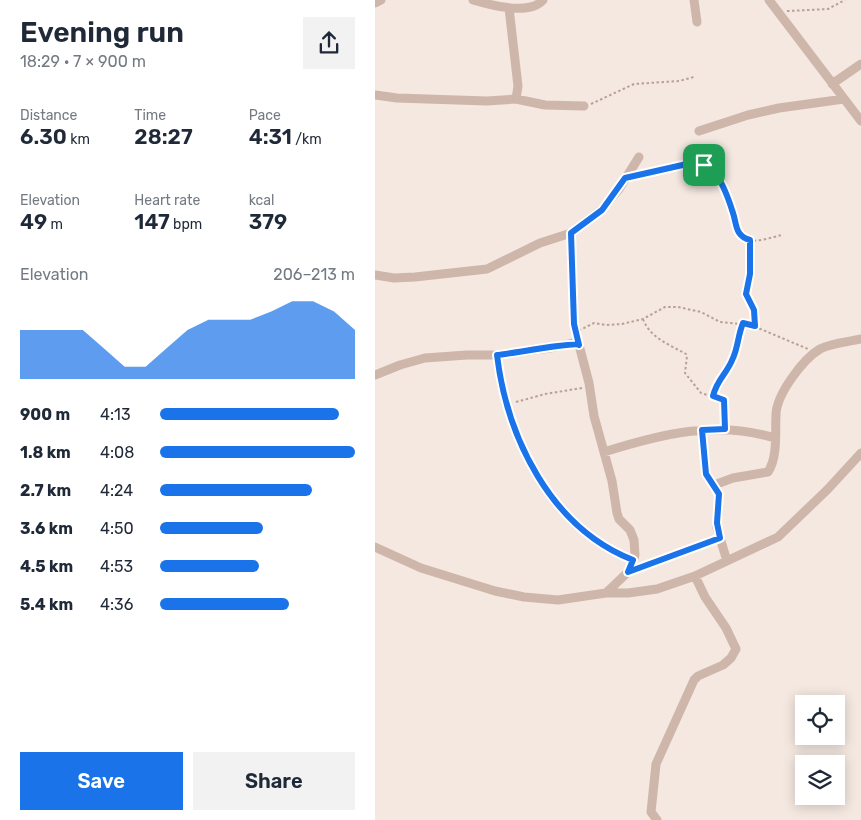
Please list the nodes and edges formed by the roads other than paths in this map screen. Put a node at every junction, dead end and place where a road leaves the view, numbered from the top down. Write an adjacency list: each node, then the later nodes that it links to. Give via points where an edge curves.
1 (381, 0): 6 (street)
2 (473, 0): 7 (street)
3 (543, 0): 7 (street, via 533,6)
4 (694, 0): 8 (street)
5 (769, 0): 10 (street)
6 (375, 2)
7 (509, 8): 12 (street, via 518,86)
8 (697, 22)
9 (861, 64): 10 (street)
10 (832, 84): 13 (street)
11 (375, 94): 12 (street, via 397,98)
12 (516, 99): 14 (street, via 545,105)
13 (844, 99): 15 (street); 16 (street, via 763,112)
14 (584, 106)
15 (861, 121)
16 (699, 132)
17 (639, 157): 18 (street, via 602,210 571,233 540,243 487,269 415,277)
18 (375, 275)
19 (861, 339): 23 (street, via 829,345 816,352 792,376 775,413)
20 (497, 355): 21 (street, via 425,358); 24 (street, via 579,345 593,416); 28 (street, via 500,382 513,425 548,493 589,535)
21 (375, 375)
22 (702, 430): 23 (street, via 752,431); 24 (street, via 650,437); 26 (street, via 706,474)
23 (775, 438): 26 (street, via 775,451 768,472)
24 (604, 452): 28 (street, via 619,519 630,530 634,540)
25 (861, 453): 29 (street, via 778,537)
26 (714, 485): 29 (street, via 719,494 717,523)
27 (375, 547): 31 (street, via 421,568 524,597 558,600)
28 (633, 560): 31 (street, via 628,572)
29 (727, 561): 30 (street)
30 (695, 576): 31 (street, via 652,590); 32 (street, via 736,649 723,665 694,680 683,703 656,764 651,812)
31 (606, 593)
32 (657, 820)

